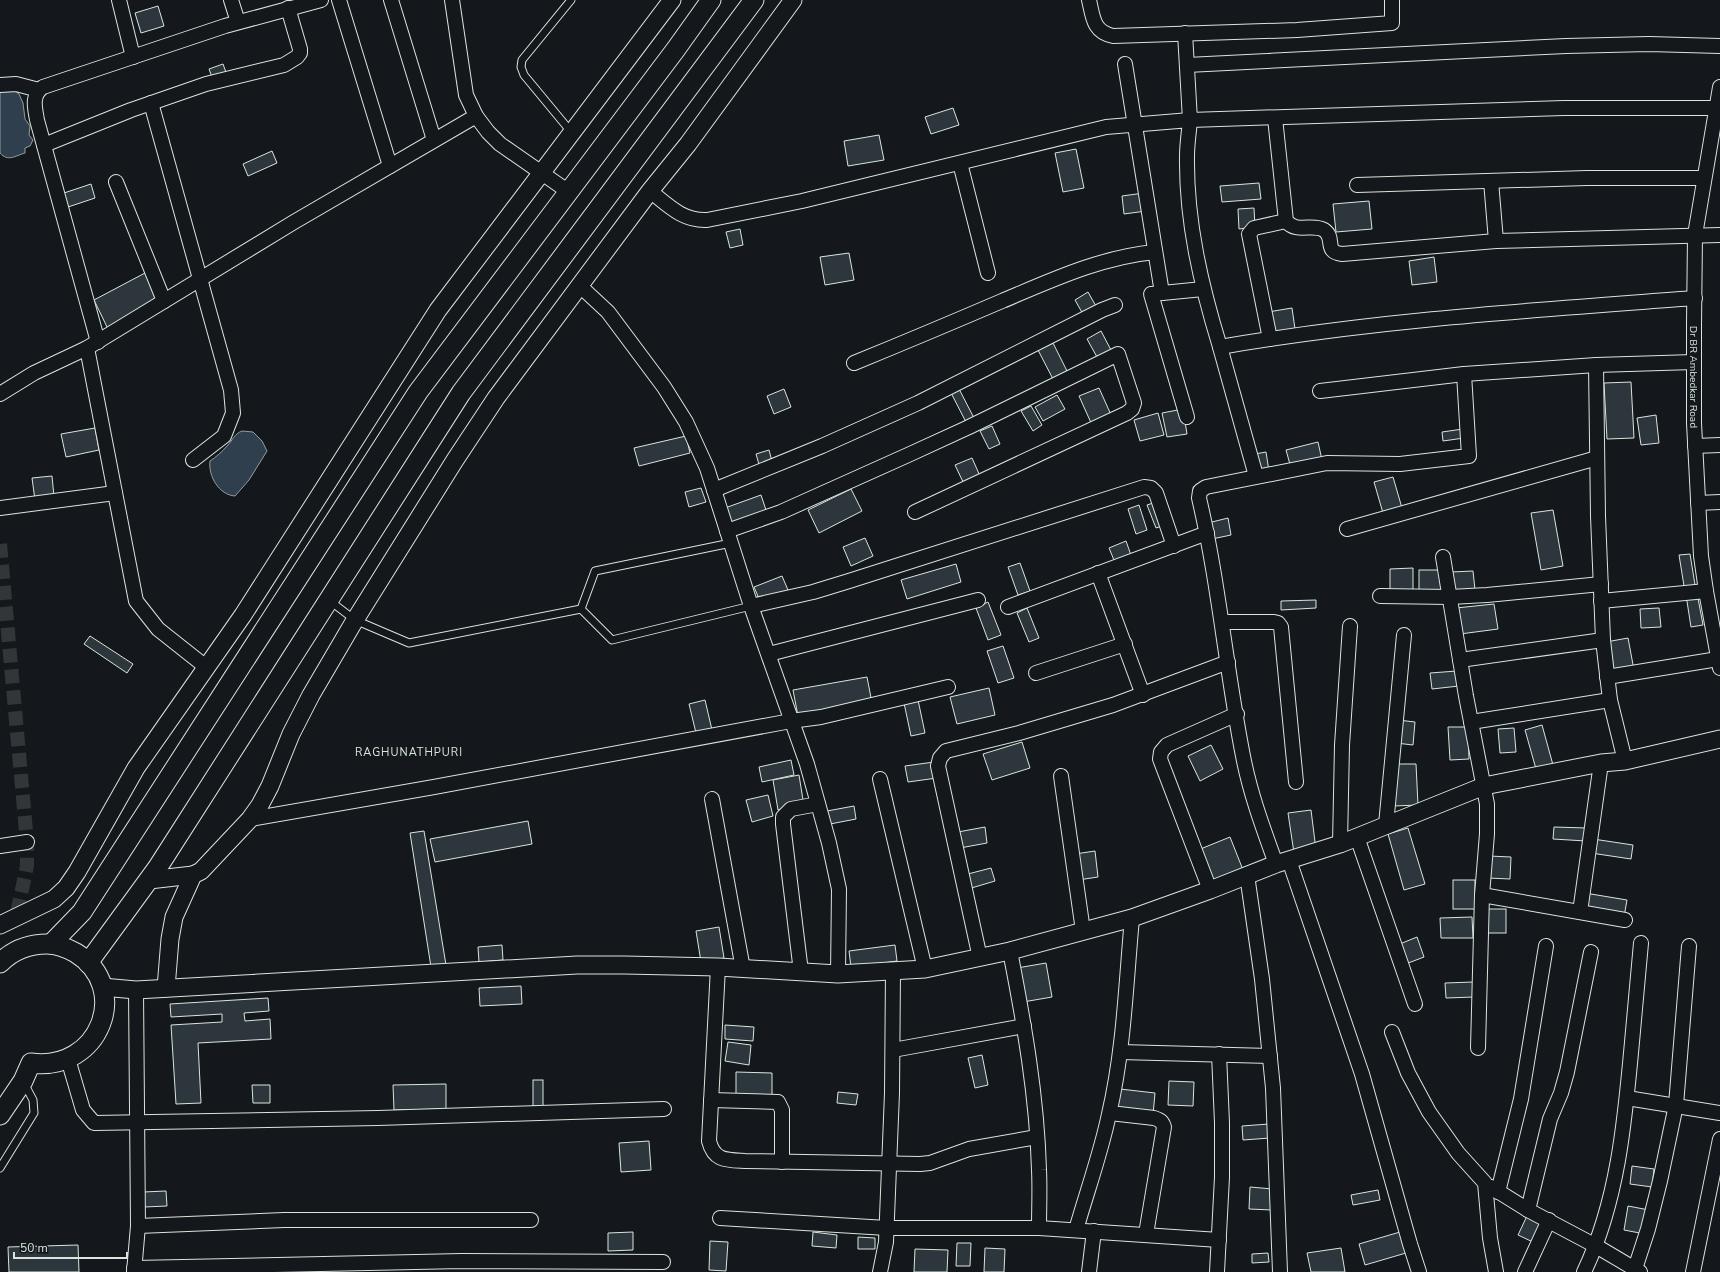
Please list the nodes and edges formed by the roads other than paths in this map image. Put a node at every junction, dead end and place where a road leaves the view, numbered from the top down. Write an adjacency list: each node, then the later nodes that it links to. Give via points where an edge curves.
1 (119, 0): 18 (street)
2 (231, 0): 15 (street)
3 (321, 0): 14 (street)
4 (339, 0): 34 (street)
5 (391, 0): 31 (street)
6 (452, 0): 26 (street, via 466,95)
7 (571, 0): 30 (lane, via 522,60 521,67 524,75)
8 (672, 0): 30 (street)
9 (711, 0): 41 (main road)
10 (754, 0): 86 (main road, via 461,393)
11 (793, 0): 40 (street, via 688,144)
12 (1089, 0): 16 (street, via 1094,22 1104,34 1113,36)
13 (1392, 0): 16 (street, via 1392,23 1297,30)
14 (288, 8): 15 (street); 24 (street, via 300,49 294,60 284,65 206,84)
15 (238, 22): 18 (street)
16 (1185, 33): 20 (street)
17 (1720, 46): 20 (street, via 1566,46)
18 (133, 58): 23 (street)
19 (1125, 64): 29 (street)
20 (1187, 65): 28 (street)
21 (0, 85): 23 (street, via 16,84)
22 (1720, 87): 25 (street, Dr BR Ambedkar Road)
23 (39, 90): 32 (street, via 34,99 34,106)
24 (151, 103): 32 (street); 48 (street)
25 (1717, 108): 27 (street, via 1564,108); 36 (street, Dr BR Ambedkar Road)
26 (476, 116): 31 (street); 35 (street, via 500,144)
27 (1275, 118): 28 (street); 42 (street)
28 (1190, 120): 29 (street); 50 (street, via 1187,156 1190,206 1195,254)
29 (1135, 123): 33 (street, via 1080,132); 46 (street)
30 (572, 134): 35 (street)
31 (434, 140): 34 (street)
32 (44, 145): 56 (street)
33 (960, 163): 40 (street, via 802,201 707,220 695,221 682,216); 47 (street)
34 (390, 166): 48 (street)
35 (543, 172): 41 (street); 102 (street, via 438,310 244,615)
36 (1704, 178): 37 (street); 43 (street, Dr BR Ambedkar Road)
37 (1491, 181): 39 (street); 45 (street)
38 (116, 182): 53 (street)
39 (1357, 185)
40 (650, 191): 49 (street)
41 (569, 192): 138 (main road, via 418,392 82,912)
42 (1286, 221): 45 (street, via 1295,228 1325,231 1335,254); 55 (street, via 1254,228 1249,234)
43 (1696, 235): 44 (street); 45 (street); 52 (street, Dr BR Ambedkar Road)
44 (1720, 235)
45 (1496, 241)
46 (1155, 252): 51 (street); 59 (street, via 1131,254 1068,273)
47 (988, 273)
48 (201, 279): 53 (street); 68 (street, via 231,390 233,413 224,436)
49 (579, 285): 70 (street, via 608,312 664,386 686,422); 92 (street, via 496,398)
50 (1203, 289): 51 (street); 57 (street)
51 (1152, 294): 64 (street)
52 (1695, 298): 55 (street, via 1368,326); 58 (street, Dr BR Ambedkar Road)
53 (164, 301): 56 (street)
54 (1115, 305): 70 (street, via 918,402 822,446)
55 (1270, 338): 57 (street)
56 (92, 345): 63 (street, via 34,373); 71 (street)
57 (1220, 347): 69 (street)
58 (1694, 362): 60 (street); 66 (street, Dr BR Ambedkar Road)
59 (854, 363)
60 (1596, 365): 61 (street); 67 (street)
61 (1464, 374): 62 (street); 69 (street, via 1469,456 1400,464 1327,463)
62 (1320, 391)
63 (0, 394)
64 (1187, 416)
65 (1720, 445): 66 (street)
66 (1695, 446): 73 (street, Dr BR Ambedkar Road)
67 (1597, 458): 76 (street); 82 (street)
68 (193, 460)
69 (1256, 476): 77 (street, via 1206,487 1200,491 1199,498)
70 (714, 490): 78 (street)
71 (115, 494): 74 (street); 102 (street, via 136,601 158,629)
72 (1720, 502): 73 (street)
73 (1698, 504): 83 (street, Dr BR Ambedkar Road)
74 (0, 508)
75 (915, 512): 78 (street, via 1127,414 1134,403 1118,354 969,427)
76 (1348, 528)
77 (1207, 533): 79 (street); 93 (street)
78 (729, 537): 89 (street); 91 (lane, via 595,571)
79 (1174, 546): 81 (street); 89 (street, via 1156,493 1151,488 1144,487 842,584)
80 (1443, 557): 85 (street)
81 (1098, 574): 90 (street); 97 (street)
82 (1600, 584): 85 (street); 88 (street)
83 (1706, 591): 88 (street); 101 (street, Dr BR Ambedkar Road)
84 (1380, 596): 85 (street)
85 (1450, 597): 99 (street)
86 (328, 600): 92 (lane); 129 (main road)
87 (978, 600): 98 (street)
88 (1601, 601): 96 (street)
89 (751, 606): 91 (lane, via 612,640); 98 (street)
90 (1008, 606)
91 (581, 609): 92 (lane, via 409,643)
92 (355, 620): 120 (street, via 299,716 270,786)
93 (1222, 622): 100 (street); 116 (street, via 1274,622 1281,627)
94 (1350, 626): 124 (street, via 1342,745)
95 (1404, 635): 121 (street)
96 (1603, 640): 99 (street); 104 (street)
97 (1125, 644): 103 (street); 106 (street)
98 (769, 654): 109 (street)
99 (1460, 660): 110 (street)
100 (1228, 662): 106 (street); 108 (street)
101 (1719, 663): 104 (street)
102 (206, 667): 135 (street, via 136,768 66,888 54,899)
103 (1036, 673)
104 (1607, 677): 107 (street)
105 (948, 687): 109 (street, via 822,717)
106 (1143, 695): 143 (street, via 1076,717 946,751 940,758 938,766)
107 (1610, 700): 110 (street); 112 (street)
108 (1237, 714): 126 (street, via 1243,756 1253,796); 130 (street, via 1167,745 1160,752 1160,759)
109 (792, 721): 119 (street); 120 (street)
110 (1472, 722): 117 (street)
111 (1720, 739): 112 (street)
112 (1625, 761): 113 (street)
113 (1601, 763): 117 (street); 132 (street)
114 (1061, 776): 136 (street)
115 (880, 779): 148 (street)
116 (1296, 782)
117 (1484, 786): 121 (street); 131 (street, via 1488,820)
118 (712, 799): 147 (street)
119 (818, 804): 149 (street, via 791,809 783,816); 151 (street, via 839,890)
120 (250, 819): 127 (street, via 201,871)
121 (1386, 825): 122 (street)
122 (1357, 837): 124 (street); 155 (street)
123 (27, 842): 125 (street)
124 (1340, 844): 126 (street)
125 (0, 846)
126 (1282, 862): 128 (street); 199 (street, via 1362,1074)
127 (193, 875): 129 (street); 153 (street, via 174,917)
128 (1247, 875): 130 (street); 162 (street)
129 (149, 880): 145 (main road)
130 (1210, 890): 133 (street)
131 (1482, 895): 132 (street); 158 (street)
132 (1580, 912): 134 (street)
133 (1132, 918): 136 (street); 160 (street)
134 (1625, 920)
135 (0, 925)
136 (1083, 931): 141 (street)
137 (1641, 943): 165 (street)
138 (51, 944): 144 (main road, via 19,949); 145 (main road, via 71,950)
139 (1546, 946): 179 (street, via 1521,1099)
140 (1689, 946): 167 (street)
141 (1010, 950): 143 (street); 156 (street)
142 (1591, 952): 180 (street, via 1567,1072 1550,1119)
143 (980, 958): 148 (street)
144 (0, 963)
145 (88, 963): 152 (main road)
146 (718, 967): 147 (street); 153 (street, via 576,965); 166 (street)
147 (743, 969): 149 (street)
148 (925, 969): 150 (street)
149 (801, 972): 151 (street)
150 (893, 972): 151 (street); 159 (street)
151 (838, 974)
152 (102, 987): 154 (street); 163 (main road, via 104,1009 99,1030 86,1047)
153 (166, 988): 154 (street)
154 (136, 990): 172 (street)
155 (1415, 1004)
156 (1024, 1026): 159 (street); 173 (street)
157 (1392, 1032): 178 (street, via 1408,1073 1429,1112 1458,1153)
158 (1478, 1048)
159 (892, 1050): 176 (street)
160 (1120, 1052): 161 (street); 169 (street)
161 (1219, 1054): 162 (street); 190 (street, via 1222,1123)
162 (1270, 1056): 198 (street)
163 (68, 1059): 164 (main road, via 50,1064 31,1063); 172 (street, via 83,1110 94,1123)
164 (23, 1081): 171 (main road); 177 (lane, via 33,1100 34,1114)
165 (1628, 1098): 167 (street); 191 (street, via 1617,1171)
166 (711, 1100): 175 (street, via 708,1141 715,1155 729,1160); 175 (street, via 778,1102 782,1110)
167 (1676, 1105): 170 (street); 194 (street)
168 (664, 1109): 172 (street)
169 (1110, 1113): 187 (street); 189 (street, via 1154,1118 1163,1123)
170 (1720, 1113)
171 (0, 1115)
172 (138, 1124): 184 (street)
173 (1037, 1137): 176 (street, via 969,1149 930,1163); 186 (street)
174 (1720, 1139): 203 (street)
175 (782, 1162): 176 (street)
176 (889, 1164): 185 (street)
177 (0, 1168)
178 (1485, 1183): 179 (street); 200 (street)
179 (1498, 1192): 180 (street)
180 (1528, 1210): 183 (street)
181 (720, 1218): 185 (street)
182 (531, 1220): 184 (street, via 284,1220)
183 (1548, 1220): 191 (street); 201 (street)
184 (138, 1226): 193 (street)
185 (887, 1228): 186 (street); 195 (street)
186 (1039, 1228): 187 (street)
187 (1076, 1230): 188 (street)
188 (1094, 1231): 189 (street); 196 (street)
189 (1146, 1234): 190 (street)
190 (1219, 1240): 197 (street)
191 (1596, 1246): 194 (street); 202 (street)
192 (663, 1262): 193 (street, via 454,1261)
193 (134, 1270)
194 (1637, 1271)
195 (880, 1272)
196 (1089, 1272)
197 (1217, 1272)
198 (1280, 1272)
199 (1420, 1272)
200 (1496, 1272)
201 (1525, 1272)
202 (1584, 1272)
203 (1693, 1272)

